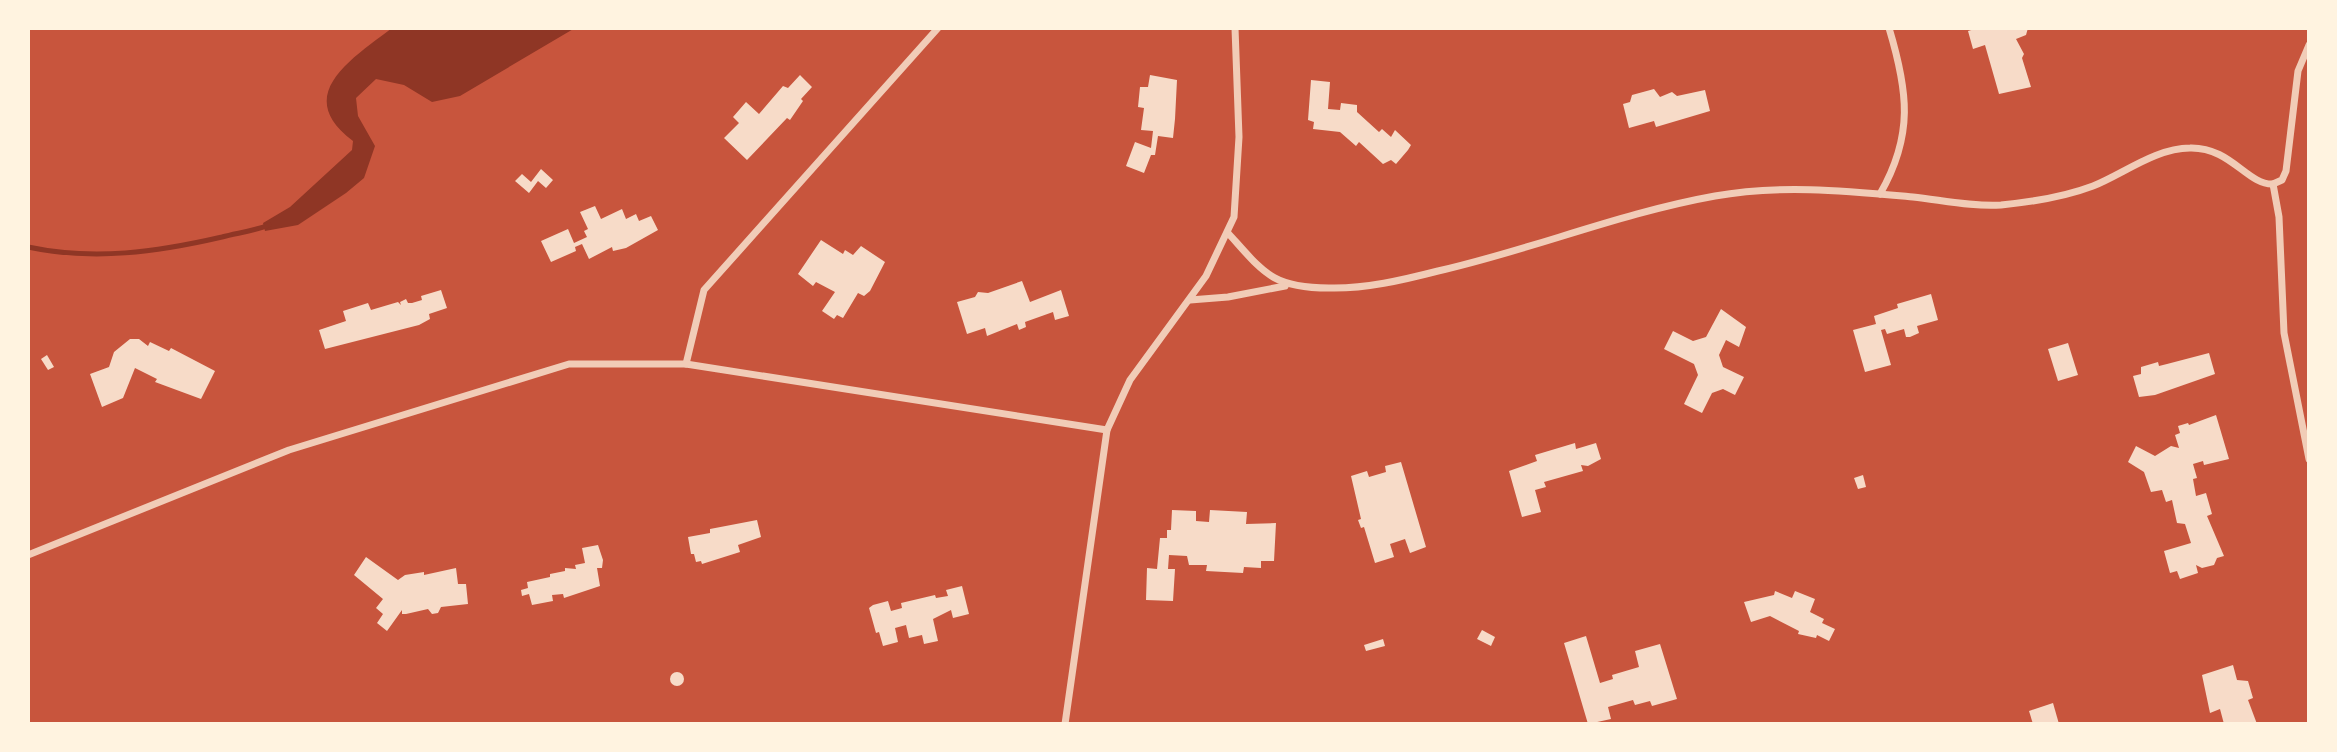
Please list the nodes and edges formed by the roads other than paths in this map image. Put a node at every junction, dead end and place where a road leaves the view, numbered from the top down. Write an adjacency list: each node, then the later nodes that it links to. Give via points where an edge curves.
1 (937, 28): 10 (street, via 704,290)
2 (1235, 28): 7 (street, via 1239,137 1234,217)
3 (1889, 28): 6 (street, via 1901,69 1905,120 1898,163)
4 (2309, 44): 5 (street, via 2298,71 2286,171 2282,180)
5 (2273, 184): 6 (street, via 2256,180 2225,155 2189,148 2168,152 2068,195 2032,201 1998,205); 12 (street, via 2279,217 2284,333)
6 (1880, 194): 8 (street, via 1789,190 1714,196 1398,281 1331,289)
7 (1228, 233): 8 (street, via 1267,274); 9 (street)
8 (1287, 286): 9 (street)
9 (1190, 300): 11 (street, via 1130,380)
10 (686, 364): 11 (street); 13 (street, via 569,364 289,450)
11 (1107, 430): 14 (street)
12 (2309, 459)
13 (28, 555)
14 (1065, 724)

